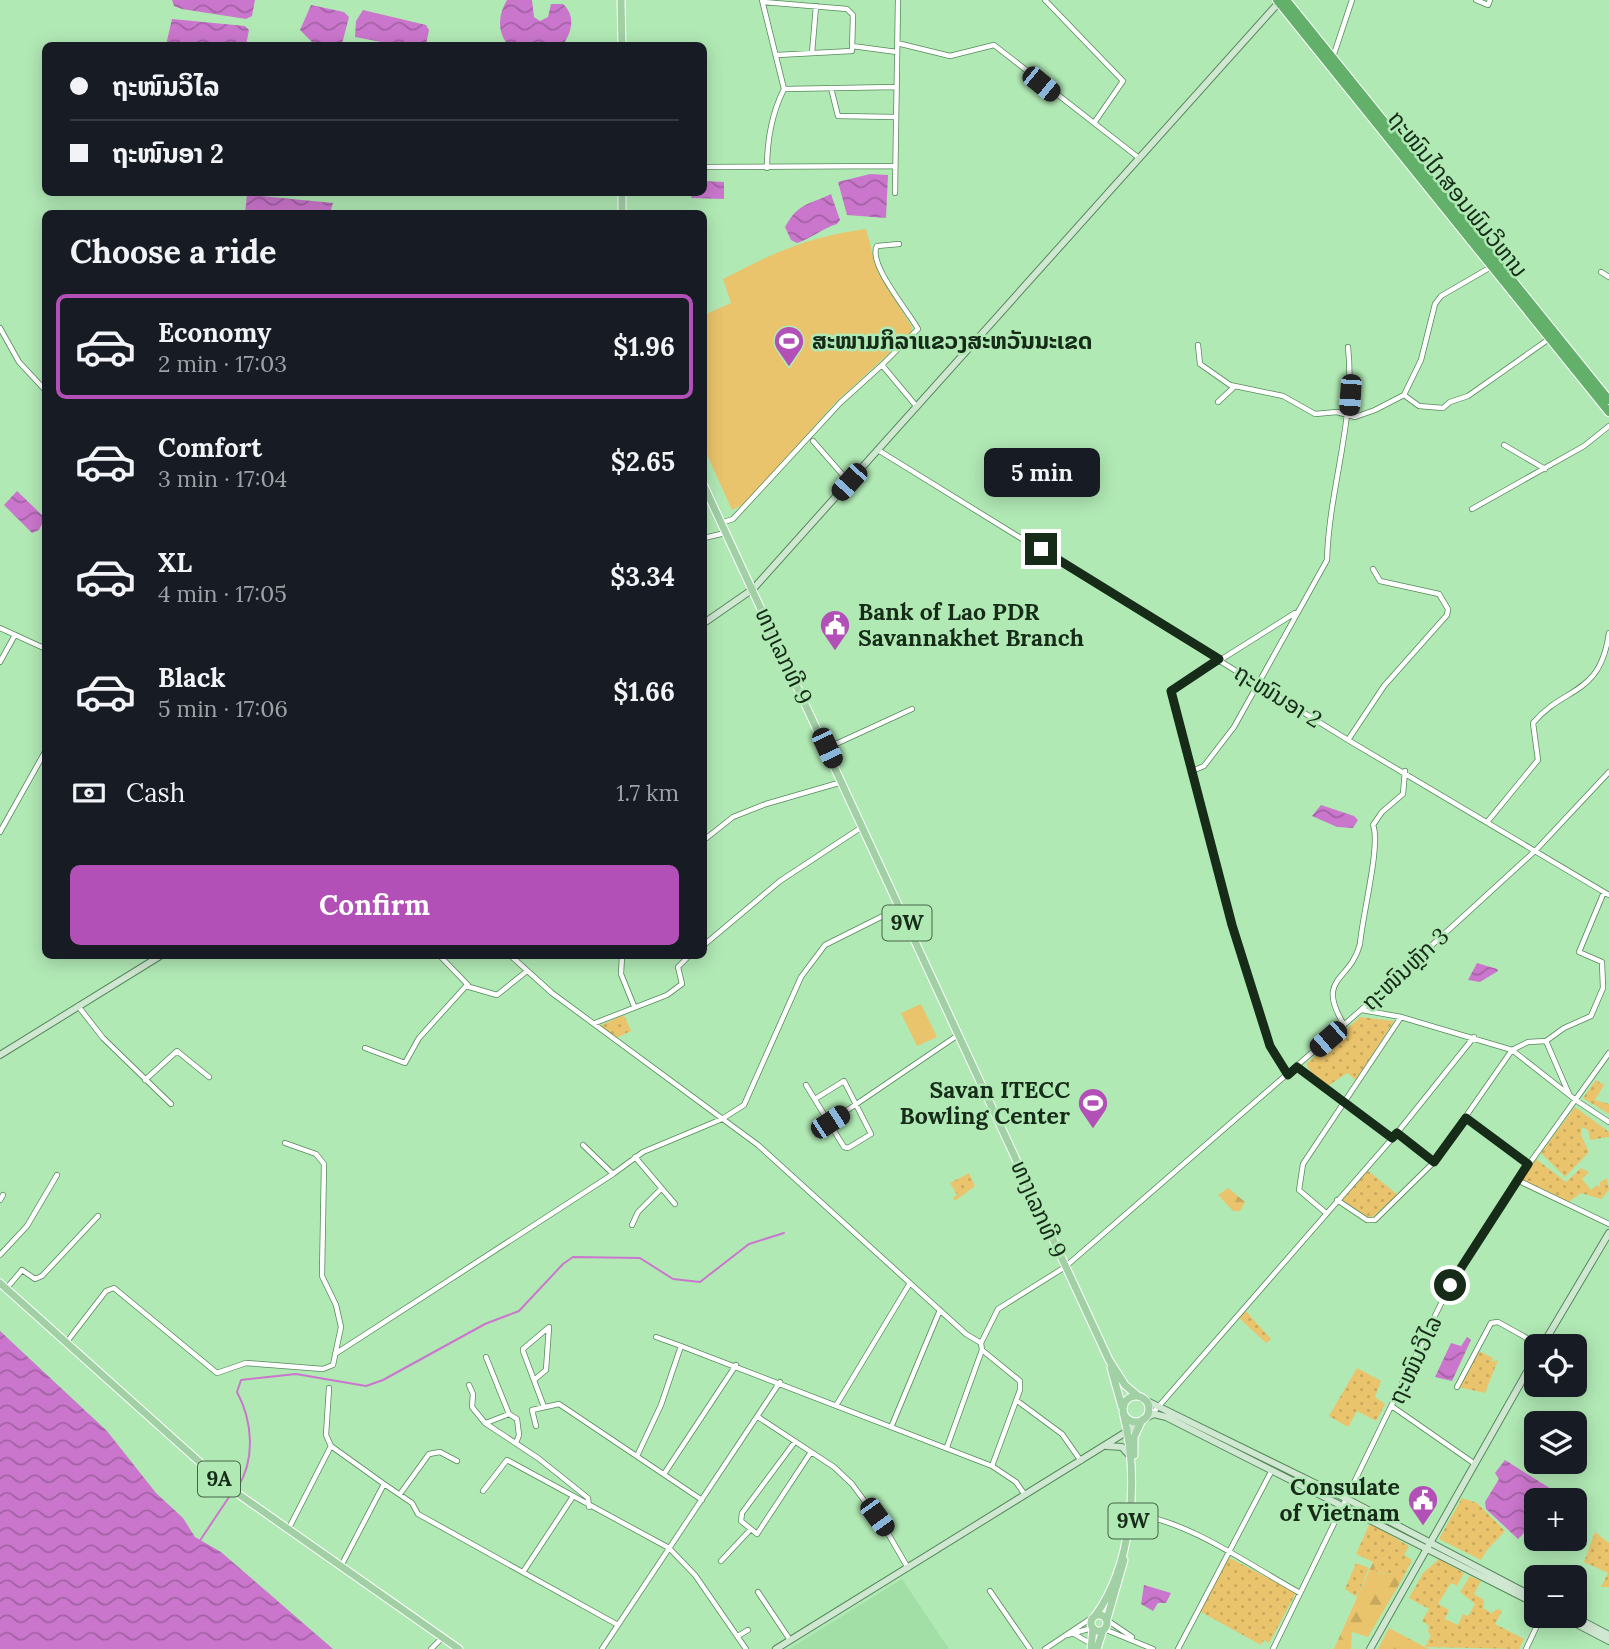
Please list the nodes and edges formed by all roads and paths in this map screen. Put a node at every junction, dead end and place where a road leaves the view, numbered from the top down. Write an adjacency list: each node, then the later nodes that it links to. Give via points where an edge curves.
1 (621, 0): 10 (main road)
2 (898, 0): 11 (street)
3 (1045, 0): 21 (street, via 1123,81)
4 (1352, 0): 16 (street)
5 (1476, 0): 6 (street, via 1488,5)
6 (1490, 0)
7 (763, 1): 9 (street); 15 (street)
8 (1281, 1): 16 (highway, ຖະໜົນໄກສອນພົມວິຫານ); 22 (street); 28 (highway, ຖະໜົນໄກສອນພົມວິຫານ)
9 (816, 6): 12 (street, via 847,9 853,15); 14 (street)
10 (622, 42)
11 (897, 43): 13 (street); 21 (street, via 950,57 994,45)
12 (852, 46): 13 (street); 14 (street, via 852,51)
13 (897, 52): 17 (street)
14 (812, 53): 15 (street)
15 (777, 55): 19 (street)
16 (1332, 58): 39 (highway, ຖະໜົນໄກສອນພົມວິຫານ)
17 (896, 87): 18 (street); 20 (street)
18 (831, 88): 19 (street); 20 (street, via 838,116)
19 (784, 89): 25 (street, via 767,145)
20 (895, 117): 23 (street)
21 (1094, 123): 22 (street)
22 (1139, 158): 41 (street)
23 (894, 166): 25 (street); 26 (street)
24 (707, 167): 25 (street)
25 (767, 169)
26 (895, 193)
27 (900, 244): 35 (street, via 877,246 875,253 881,272 918,329)
28 (1491, 267): 32 (highway, ຖະໜົນໄກສອນພົມວິຫານ); 38 (street, via 1435,304 1421,360)
29 (1601, 272): 30 (street)
30 (1609, 277)
31 (0, 328): 36 (street, via 19,362)
32 (1549, 338): 38 (street, via 1468,396 1443,408 1419,406); 39 (highway, ຖະໜົນໄກສອນພົມວິຫານ)
33 (1198, 345): 37 (street, via 1200,364)
34 (1348, 347): 43 (street)
35 (882, 365): 41 (street); 52 (street, via 840,402 733,519)
36 (42, 387)
37 (1234, 387): 40 (street); 43 (street, via 1283,396 1315,414)
38 (1404, 395): 43 (street, via 1375,410)
39 (1605, 396): 42 (highway, ຖະໜົນໄກສອນພົມວິຫານ)
40 (1218, 402)
41 (917, 407): 47 (street)
42 (1609, 412)
43 (1348, 415): 57 (street, via 1327,559)
44 (1609, 426): 48 (street)
45 (813, 441): 49 (street)
46 (1504, 445): 48 (street)
47 (878, 450): 49 (street); 63 (street, ຖະໜົນອາ 2)
48 (1546, 469): 51 (street)
49 (849, 482): 56 (street)
50 (707, 493): 52 (main road, ທາງເລກທີ 9 / 9W)
51 (1472, 509)
52 (721, 523): 53 (main road, ທາງເລກທີ 9 / 9W)
53 (726, 533): 54 (street); 56 (main road, ທາງເລກທີ 9 / 9W)
54 (707, 537)
55 (1373, 569): 67 (street, via 1380,581 1439,594 1448,609 1384,686)
56 (753, 589): 58 (street); 68 (main road, ທາງເລກທີ 9 / 9W)
57 (1295, 613): 63 (street); 65 (street)
58 (707, 621)
59 (0, 628): 61 (street)
60 (1609, 633): 74 (street, via 1604,656 1589,683 1533,723 1538,760)
61 (16, 635): 62 (street); 64 (street)
62 (42, 647)
63 (1219, 659): 65 (street, ຖະໜົນອາ 2); 70 (street, via 1171,691)
64 (0, 662)
65 (1258, 682): 67 (street, ຖະໜົນອາ 2); 70 (street, via 1234,727 1204,766)
66 (912, 709): 68 (street)
67 (1348, 740): 71 (street, ຖະໜົນອາ 2)
68 (827, 748): 73 (main road, ທາງເລກທີ 9 / 9W)
69 (42, 757): 76 (street)
70 (1191, 771): 103 (street, via 1270,1046)
71 (1405, 771): 74 (street, ຖະໜົນອາ 2); 94 (street, via 1403,793 1373,825 1376,832 1360,944 1333,992)
72 (1609, 772): 78 (street, ຖະໜົນຫຼັກ 3)
73 (842, 782): 75 (main road, ທາງເລກທີ 9 / 9W); 77 (street, via 733,817)
74 (1488, 821): 78 (street, ຖະໜົນອາ 2)
75 (863, 827): 80 (main road, ທາງເລກທີ 9 / 9W); 81 (street, via 780,881)
76 (0, 832)
77 (707, 838)
78 (1536, 850): 79 (street, ຖະໜົນອາ 2); 91 (street, ຖະໜົນຫຼັກ 3)
79 (1606, 893): 97 (street, via 1579,952 1602,962 1602,991 1591,1016)
80 (900, 907): 95 (main road, ທາງເລກທີ 9 / 9W); 114 (street, via 817,952 750,1097)
81 (707, 942)
82 (155, 959): 89 (street)
83 (443, 959): 88 (street)
84 (514, 959): 87 (street)
85 (622, 959): 90 (street, via 621,974)
86 (686, 959): 90 (street, via 678,967 681,984 667,995)
87 (527, 971): 88 (street, via 497,995); 93 (street)
88 (469, 986): 98 (street, via 419,1038 405,1063)
89 (78, 1006): 101 (street); 105 (street)
90 (634, 1006): 93 (street)
91 (1361, 1010): 92 (street); 94 (street, ຖະໜົນຫຼັກ 3)
92 (1401, 1017): 96 (street); 109 (street)
93 (594, 1024): 114 (street)
94 (1344, 1025): 102 (street, ຖະໜົນຫຼັກ 3)
95 (958, 1035): 112 (street); 135 (main road, ທາງເລກທີ 9 / 9W)
96 (1474, 1037): 99 (street); 117 (street)
97 (1546, 1041): 99 (street, via 1528,1042); 107 (street)
98 (365, 1048)
99 (1512, 1050): 107 (street); 113 (street)
100 (1609, 1053): 110 (street, ຖະໜົນວິໄລ)
101 (0, 1055)
102 (1297, 1067): 103 (street, ຖະໜົນຫຼັກ 3); 109 (street)
103 (1288, 1075): 135 (street, ຖະໜົນຫຼັກ 3)
104 (209, 1077): 105 (street, via 177,1051)
105 (145, 1080): 111 (street)
106 (806, 1085): 108 (street)
107 (1569, 1094): 110 (street)
108 (815, 1099): 112 (street, via 844,1081); 115 (street)
109 (1345, 1100): 117 (street); 129 (street, via 1303,1164 1298,1181 1299,1190)
110 (1577, 1101): 116 (street); 122 (street, ຖະໜົນວິໄລ)
111 (171, 1104)
112 (856, 1105): 115 (street); 115 (street, via 871,1134 844,1147)
113 (1466, 1118): 121 (street); 122 (street)
114 (722, 1119): 120 (street); 136 (street, via 758,1145)
115 (830, 1122)
116 (1609, 1122)
117 (1395, 1135): 121 (street); 127 (street)
118 (285, 1143): 146 (street, via 316,1154 324,1164 322,1276 341,1327)
119 (583, 1145): 123 (street)
120 (635, 1157): 123 (street); 126 (street)
121 (1434, 1162): 127 (street, via 1375,1220 1367,1220)
122 (1528, 1164): 125 (street, ຖະໜົນວິໄລ)
123 (612, 1174): 146 (street)
124 (57, 1175): 134 (street, via 27,1226)
125 (1517, 1180): 131 (street); 161 (street, ຖະໜົນວິໄລ, via 1450,1285)
126 (662, 1189): 128 (street); 132 (street, via 638,1212)
127 (1337, 1200): 129 (street)
128 (675, 1204)
129 (1325, 1213): 159 (street)
130 (98, 1216): 137 (street, via 42,1276 35,1279 22,1270)
131 (1609, 1224)
132 (632, 1226)
133 (1609, 1233): 139 (street)
134 (0, 1255)
135 (1065, 1267): 143 (street, ຖະໜົນຫຼັກ 3, via 998,1310); 148 (main road, ທາງເລກທີ 9 / 9W)
136 (910, 1283): 138 (street); 158 (street)
137 (3, 1286): 142 (main road, 9A)
138 (940, 1310): 143 (street); 167 (street)
139 (1549, 1334)
140 (1524, 1336): 154 (street, via 1498,1322 1491,1323)
141 (656, 1337): 144 (street)
142 (66, 1343): 146 (street, via 110,1288 217,1373 246,1363 329,1369); 196 (main road, 9A, via 224,1484)
143 (981, 1343): 145 (street)
144 (681, 1346): 149 (street); 176 (street)
145 (982, 1350): 157 (street, via 1020,1381); 174 (street)
146 (335, 1354)
147 (486, 1357): 163 (street)
148 (1109, 1360): 156 (main road, ທາງເລກທີ 9 / 9W, via 1125,1385); 162 (main road, ທາງເລກທີ 9 / 9W)
149 (736, 1365): 152 (street); 183 (street)
150 (1524, 1377): 180 (street)
151 (534, 1380): 151 (street, via 523,1349 549,1327 547,1370); 160 (street)
152 (780, 1382): 158 (street); 164 (street)
153 (469, 1385): 166 (street, via 472,1407)
154 (1457, 1387)
155 (329, 1388): 172 (street, via 326,1435)
156 (1140, 1397): 159 (street); 162 (main road, via 1127,1399); 165 (main road, ທາງເລກທີ 9 / 9W, via 1149,1408)
157 (1016, 1400): 179 (street, via 1062,1434); 181 (street)
158 (836, 1404): 167 (street)
159 (1158, 1406): 165 (street); 190 (street)
160 (544, 1407): 168 (street, via 533,1410); 176 (street, via 559,1404)
161 (1393, 1407): 180 (street); 190 (street, ຖະໜົນວິໄລ)
162 (1123, 1411): 165 (main road, via 1130,1421); 169 (main road, ທາງເລກທີ 9 / 9W)
163 (509, 1414): 166 (street); 170 (street, via 517,1419)
164 (758, 1417): 171 (street); 191 (street)
165 (1144, 1419): 169 (street); 182 (street, via 1166,1417); 184 (main road, ທາງເລກທີ 9 / 9W, via 1134,1444)
166 (485, 1423): 170 (street)
167 (892, 1425): 174 (street)
168 (536, 1426)
169 (1127, 1433): 173 (street); 177 (main road, ທາງເລກທີ 9 / 9W)
170 (516, 1443): 193 (street, via 588,1498)
171 (794, 1443): 175 (street); 195 (street, via 742,1513 741,1521)
172 (331, 1446): 185 (street); 196 (street)
173 (1105, 1446): 177 (street, via 1122,1447); 179 (street)
174 (947, 1447): 181 (street)
175 (811, 1452): 195 (street, via 759,1534); 202 (street, via 852,1484)
176 (637, 1456): 183 (street)
177 (1130, 1456): 184 (main road, ທາງເລກທີ 9 / 9W)
178 (457, 1461): 187 (street, via 440,1452 429,1454)
179 (1081, 1461): 188 (street)
180 (1475, 1464): 197 (street)
181 (992, 1465): 188 (street, via 1016,1482)
182 (1272, 1469): 192 (street); 199 (street)
183 (664, 1474): 191 (street)
184 (1134, 1475): 194 (main road, ທາງເລກທີ 9 / 9W); 209 (main road, ທາງເລກທີ 9 / 9W, via 1124,1546)
185 (384, 1484): 187 (street); 201 (street)
186 (483, 1490): 189 (street, via 506,1460)
187 (400, 1494): 203 (street, via 418,1514)
188 (1025, 1495): 202 (street)
189 (572, 1498): 193 (street); 203 (street)
190 (1347, 1499): 192 (street, ຖະໜົນວິໄລ); 197 (street)
191 (702, 1500): 198 (street)
192 (1343, 1506): 197 (street); 207 (street, ຖະໜົນວິໄລ)
193 (589, 1507): 198 (street)
194 (1134, 1514): 199 (street, via 1172,1523); 210 (main road, ທາງເລກທີ 9 / 9W)
195 (750, 1530): 200 (street)
196 (288, 1531): 201 (main road, 9A)
197 (1429, 1547): 206 (street); 208 (street); 237 (street)
198 (669, 1548): 212 (street); 220 (street, via 695,1575)
199 (1228, 1553): 207 (street); 235 (street)
200 (721, 1561)
201 (341, 1567): 222 (main road, 9A)
202 (908, 1567): 223 (street)
203 (523, 1572): 212 (street)
204 (990, 1591): 232 (street)
205 (758, 1592): 223 (street)
206 (1524, 1592)
207 (1300, 1593): 236 (street, ຖະໜົນວິໄລ)
208 (1524, 1598)
209 (1094, 1617): 210 (main road, via 1103,1615); 213 (main road); 221 (street)
210 (1107, 1620): 217 (main road, ທາງເລກທີ 9); 225 (street)
211 (1587, 1623): 219 (street)
212 (618, 1625): 229 (street)
213 (1092, 1628): 217 (main road); 218 (street); 226 (main road)
214 (1536, 1628): 238 (street)
215 (1584, 1628): 224 (street)
216 (748, 1630): 220 (street)
217 (1104, 1630): 225 (street); 226 (main road)
218 (1073, 1634): 221 (street); 226 (street, via 1085,1638)
219 (1609, 1635)
220 (738, 1636): 230 (street)
221 (1066, 1636): 233 (street)
222 (443, 1637): 227 (street); 228 (main road, 9A)
223 (790, 1640): 231 (street)
224 (1609, 1641)
225 (1141, 1644): 234 (street)
226 (1093, 1648)
227 (431, 1649)
228 (459, 1649)
229 (602, 1649)
230 (746, 1649)
231 (776, 1649)
232 (1030, 1649)
233 (1045, 1649)
234 (1153, 1649)
235 (1178, 1649)
236 (1273, 1649)
237 (1370, 1649)
238 (1526, 1649)

